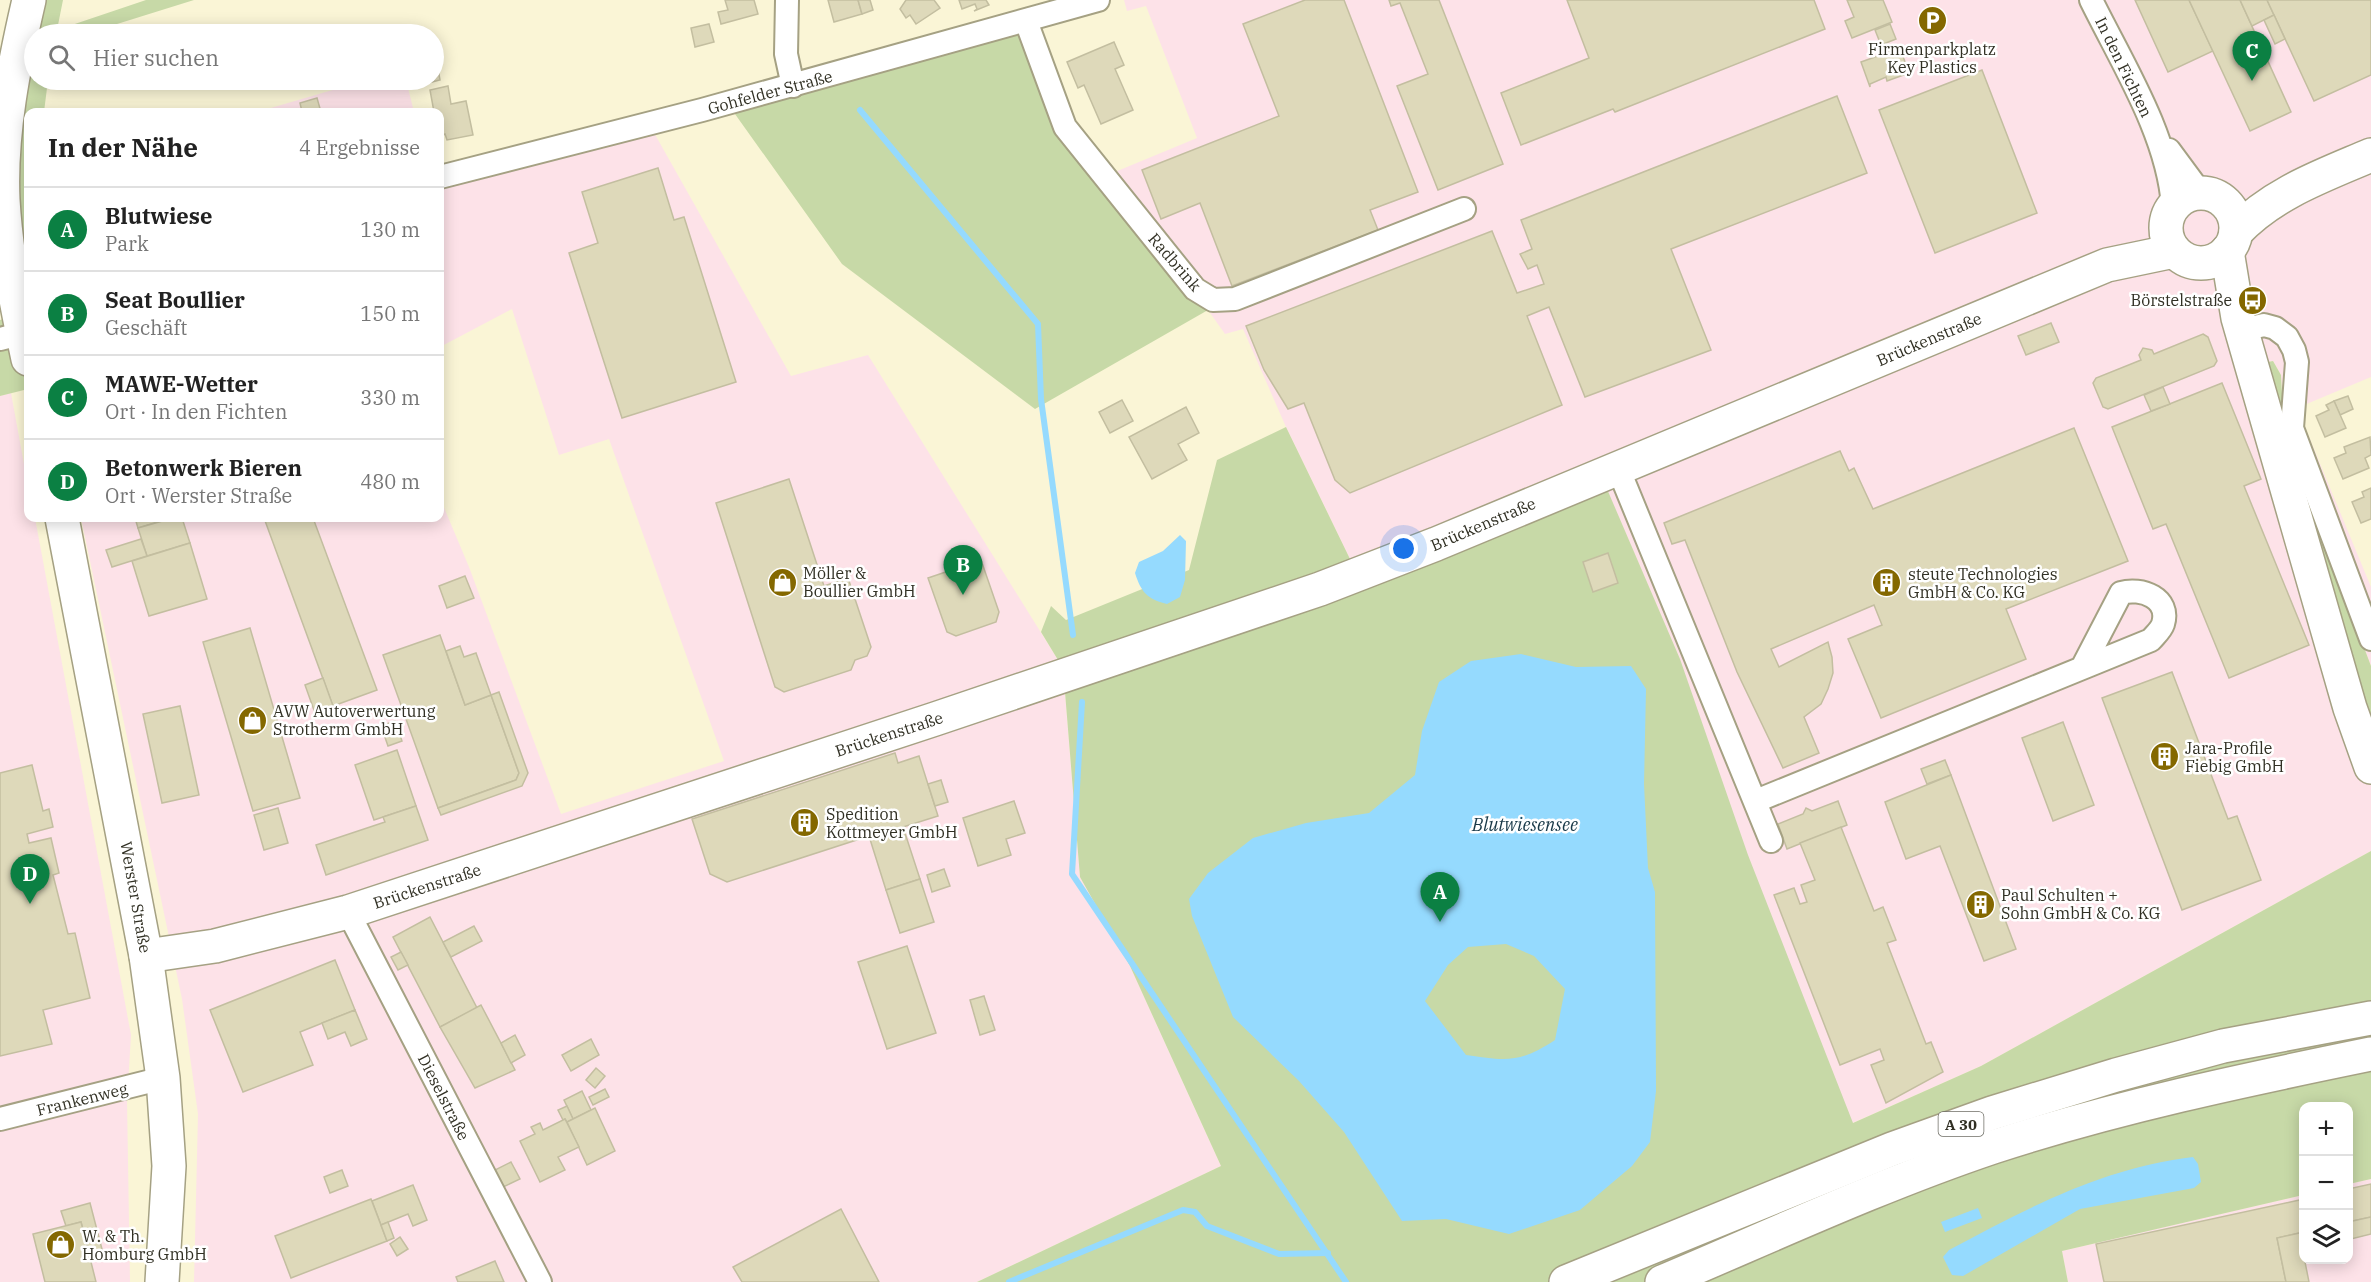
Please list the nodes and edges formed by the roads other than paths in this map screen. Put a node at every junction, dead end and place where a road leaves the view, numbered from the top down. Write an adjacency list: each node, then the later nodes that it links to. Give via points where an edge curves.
1 (29, 0): 15 (main road, via 15,65 3,174 8,250)
2 (787, 0): 6 (street, via 786,54)
3 (1098, 0): 5 (street, Gohfelder Straße)
4 (2091, 0): 7 (street, In den Fichten)
5 (1026, 21): 6 (street, Gohfelder Straße); 11 (street, Radbrink, via 1065,127 1196,289 1213,300 1235,299)
6 (793, 86): 9 (street, Gohfelder Straße)
7 (2156, 134): 12 (street, In den Fichten); 12 (street, In den Fichten)
8 (2371, 155): 10 (main road)
9 (444, 176)
10 (2294, 188): 12 (main road, via 2250,197); 13 (main road, via 2256,211)
11 (1464, 209)
12 (2192, 231): 13 (main road, via 2212,261); 13 (main road, via 2232,212); 14 (main road); 16 (main road, Brückenstraße)
13 (2231, 242): 14 (main road)
14 (2240, 324): 18 (street, via 2275,328 2287,337 2294,350 2297,372 2292,428); 20 (main road, via 2350,708)
15 (20, 331)
16 (1618, 468): 21 (street); 23 (main road, Brückenstraße, via 1320,589)
17 (63, 522): 24 (main road, Werster Straße)
18 (2371, 639)
19 (2083, 666): 21 (street)
20 (2371, 767)
21 (1756, 801): 22 (street)
22 (1771, 841)
23 (348, 912): 24 (main road, Brückenstraße, via 215,946); 30 (street, Dieselstraße)
24 (146, 956): 27 (main road, Werster Straße)
25 (2371, 1018): 31 (main road, A 30, via 2223,1046 1992,1113 1892,1149)
26 (2371, 1054): 32 (main road, A 30, via 2223,1085 1994,1147 1912,1177)
27 (163, 1078): 28 (street, Frankenweg); 29 (main road, Werster Straße, via 169,1166)
28 (0, 1119)
29 (162, 1282)
30 (540, 1282)
31 (1566, 1282)
32 (1662, 1282)

